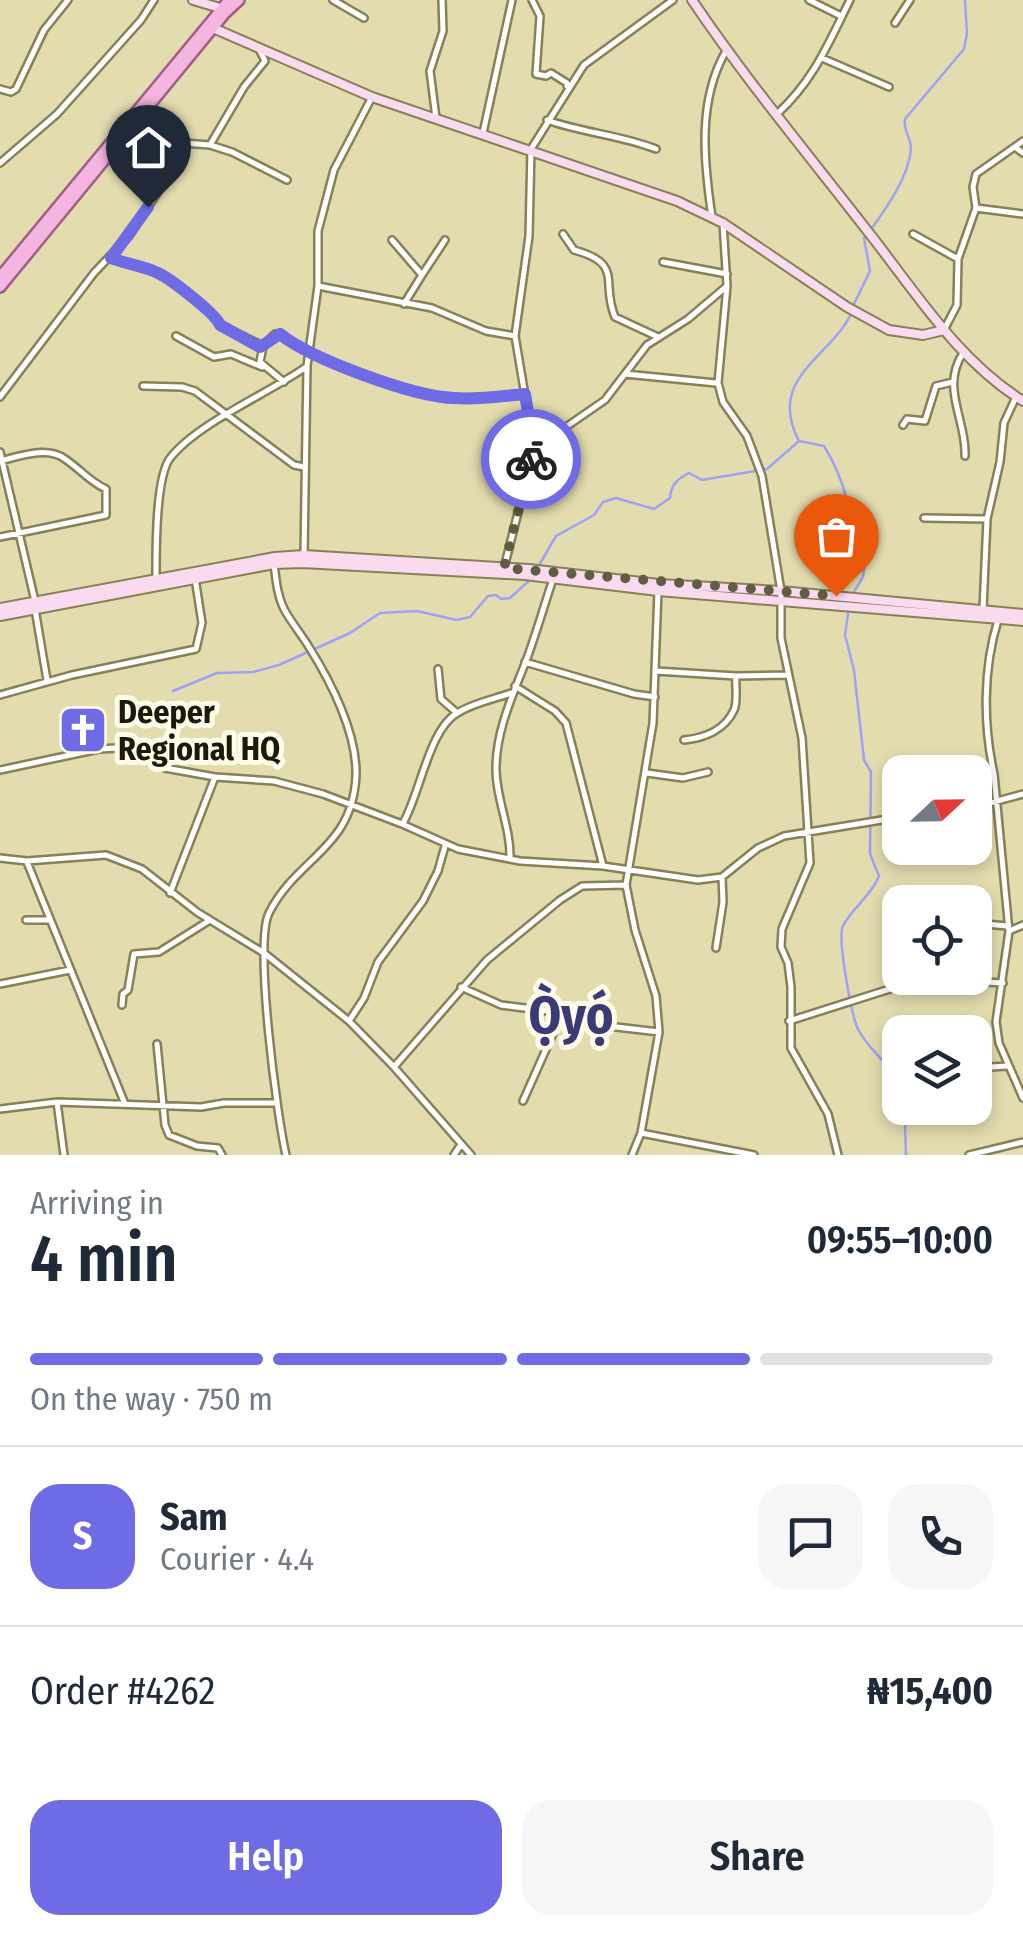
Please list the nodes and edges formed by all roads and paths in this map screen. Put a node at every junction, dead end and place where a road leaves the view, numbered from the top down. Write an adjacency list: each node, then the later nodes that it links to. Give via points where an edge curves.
1 (68, 0): 24 (street, via 44,30 16,89)
2 (154, 0): 39 (street, via 57,114)
3 (193, 0): 15 (main road)
4 (229, 0): 15 (main road)
5 (239, 0): 19 (main road)
6 (333, 0): 17 (street)
7 (442, 0): 28 (street, via 443,30 430,70)
8 (512, 0): 31 (street)
9 (532, 0): 25 (street, via 540,16 536,74 551,73)
10 (673, 0): 25 (street, via 598,53)
11 (692, 0): 21 (main road)
12 (809, 0): 16 (street)
13 (850, 0): 16 (street)
14 (910, 0): 18 (street)
15 (220, 8): 54 (main road)
16 (842, 16): 22 (street)
17 (364, 18)
18 (895, 22)
19 (212, 28): 20 (main road); 30 (main road)
20 (260, 48): 26 (main road); 34 (street, via 265,61)
21 (726, 52): 27 (main road); 43 (street, via 705,130)
22 (822, 58): 23 (street); 27 (street)
23 (889, 87)
24 (0, 89)
25 (567, 90): 29 (street)
26 (372, 97): 28 (main road); 55 (street, via 345,143 326,198)
27 (776, 116): 59 (main road)
28 (436, 118): 31 (main road)
29 (548, 120): 36 (street); 37 (street)
30 (134, 123): 33 (street); 57 (main road)
31 (483, 133): 36 (main road)
32 (1023, 141): 35 (street)
33 (183, 143): 34 (street); 49 (street, via 167,178)
34 (210, 145): 40 (street)
35 (1015, 146): 38 (street); 41 (street, via 976,174)
36 (532, 149): 43 (main road); 61 (street)
37 (656, 149)
38 (1023, 152)
39 (0, 164)
40 (287, 180)
41 (976, 208): 42 (street); 50 (street)
42 (1023, 214)
43 (712, 217): 44 (main road)
44 (723, 223): 52 (street); 59 (main road, via 861,316 904,333)
45 (562, 234): 62 (street, via 609,272 615,317)
46 (914, 234): 50 (street)
47 (392, 240): 53 (street)
48 (445, 240): 53 (street)
49 (111, 258): 63 (street, via 156,271 220,325); 74 (street)
50 (958, 259): 59 (street, via 957,305)
51 (663, 262): 52 (street)
52 (727, 274): 56 (street)
53 (422, 275): 58 (street)
54 (0, 276)
55 (318, 286): 58 (street); 65 (street)
56 (727, 286): 62 (street); 71 (street)
57 (0, 287)
58 (404, 304): 61 (street)
59 (944, 330): 64 (main road)
60 (176, 336): 67 (street, via 214,357 231,354)
61 (515, 336): 73 (street)
62 (658, 337): 68 (street)
63 (263, 346): 65 (street, via 280,334); 67 (street, via 259,358)
64 (964, 350): 70 (street); 75 (main road)
65 (310, 352): 66 (street); 73 (street, via 416,392 451,398)
66 (307, 366): 69 (street); 82 (street)
67 (265, 368): 69 (street)
68 (625, 374): 71 (street); 78 (street, via 605,400)
69 (284, 382): 76 (street)
70 (953, 382): 77 (street, via 936,386 925,421 906,418); 80 (street)
71 (718, 383): 98 (street, via 762,476)
72 (143, 386): 76 (street, via 195,392)
73 (525, 394): 78 (street)
74 (0, 397)
75 (1019, 399): 84 (street, via 1004,423)
76 (226, 414): 82 (street); 93 (street, via 170,458)
77 (902, 425)
78 (534, 449): 90 (street)
79 (0, 452): 81 (street)
80 (964, 456)
81 (1, 460): 85 (street); 85 (street, via 52,453 106,489 106,515)
82 (305, 468): 87 (street)
83 (924, 518): 84 (street)
84 (987, 520): 102 (street)
85 (19, 532): 86 (street); 100 (street)
86 (0, 537)
87 (304, 555): 89 (main road); 93 (main road)
88 (274, 564): 89 (main road); 94 (main road); 123 (street, via 284,610 318,664 351,740)
89 (405, 566): 90 (main road); 91 (main road)
90 (504, 568): 91 (main road)
91 (527, 572): 92 (main road)
92 (547, 576): 95 (main road); 106 (street)
93 (156, 578): 97 (main road)
94 (196, 578): 97 (main road); 111 (street, via 202,613 196,649)
95 (582, 579): 96 (main road); 98 (main road)
96 (658, 591): 98 (main road); 108 (street)
97 (108, 592): 100 (main road)
98 (781, 596): 99 (main road); 109 (street)
99 (868, 603): 102 (main road); 105 (main road)
100 (35, 605): 101 (main road); 103 (main road); 111 (street)
101 (0, 608)
102 (983, 611): 104 (main road)
103 (0, 616)
104 (1023, 618): 105 (main road)
105 (998, 620): 122 (street, via 987,665 988,752)
106 (525, 662): 112 (street); 114 (street)
107 (438, 669): 115 (street, via 441,699)
108 (656, 672): 110 (street); 114 (street)
109 (788, 674): 110 (street); 127 (street, via 802,738)
110 (736, 676): 116 (street, via 732,714 709,736)
111 (47, 681): 113 (street)
112 (513, 689): 115 (street); 130 (street, via 496,768); 132 (street, via 566,723)
113 (0, 695)
114 (656, 697): 119 (street)
115 (456, 712): 126 (street, via 427,760)
116 (684, 740)
117 (0, 770): 120 (street, via 117,748)
118 (708, 772): 119 (street, via 683,778)
119 (647, 774): 133 (street)
120 (215, 777): 123 (street, via 274,781); 136 (street)
121 (1023, 794): 122 (street)
122 (997, 803): 124 (street); 142 (street)
123 (352, 804): 126 (street); 144 (street, via 334,842 272,908)
124 (992, 804)
125 (882, 820): 127 (street)
126 (402, 824): 128 (street)
127 (808, 831): 134 (street, via 772,840); 151 (street, via 810,864 782,928)
128 (446, 846): 130 (street); 152 (street, via 423,901 378,962)
129 (0, 858): 131 (street)
130 (510, 859): 132 (street)
131 (27, 861): 136 (street, via 106,855 142,869); 138 (street)
132 (603, 866): 133 (street)
133 (630, 870): 134 (street, via 698,880); 135 (street)
134 (722, 876): 143 (street)
135 (626, 885): 148 (street, via 574,890); 153 (street)
136 (170, 892): 139 (street)
137 (26, 920): 138 (street)
138 (48, 920): 145 (street)
139 (210, 920): 144 (street); 149 (street, via 160,952 134,954)
140 (1023, 925): 142 (street)
141 (992, 926): 142 (street)
142 (1008, 929): 146 (street)
143 (716, 948)
144 (264, 953): 152 (street); 161 (street)
145 (71, 970): 147 (street); 162 (street)
146 (1003, 983): 151 (street, via 936,979 888,987); 155 (street, via 996,1022)
147 (0, 984)
148 (461, 987): 150 (street, via 489,1002); 156 (street)
149 (122, 1004)
150 (560, 1018): 153 (street); 159 (street)
151 (789, 1020): 175 (street, via 791,1048 828,1114)
152 (349, 1021): 156 (street)
153 (659, 1032): 165 (street)
154 (157, 1044): 163 (street)
155 (1008, 1066): 157 (street); 158 (street)
156 (394, 1067): 167 (street)
157 (992, 1067)
158 (1023, 1098)
159 (523, 1101)
160 (57, 1102): 162 (street); 164 (street); 168 (street)
161 (276, 1103): 163 (street); 170 (street)
162 (126, 1104): 163 (street)
163 (164, 1106): 169 (street, via 169,1135 218,1148)
164 (0, 1109)
165 (641, 1132): 173 (street); 174 (street)
166 (1023, 1142): 176 (street)
167 (460, 1146): 171 (street); 172 (street)
168 (64, 1155)
169 (222, 1155)
170 (286, 1155)
171 (454, 1155)
172 (470, 1155)
173 (632, 1155)
174 (754, 1155)
175 (838, 1155)
176 (969, 1155)

